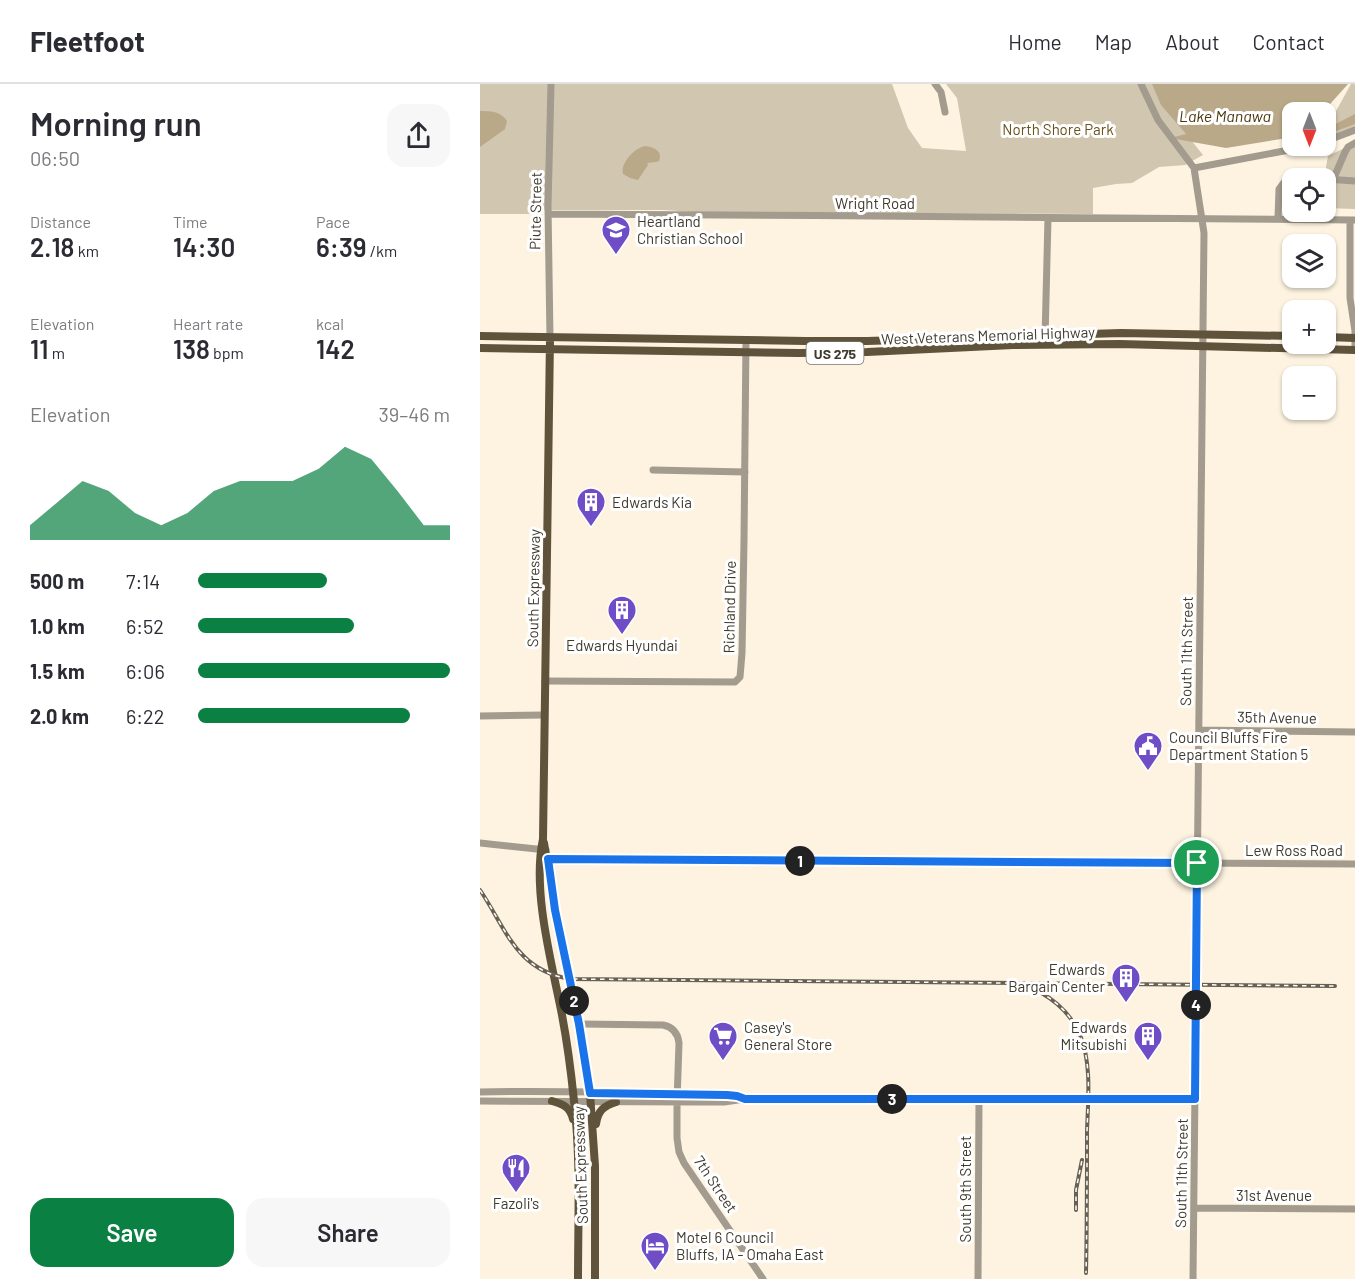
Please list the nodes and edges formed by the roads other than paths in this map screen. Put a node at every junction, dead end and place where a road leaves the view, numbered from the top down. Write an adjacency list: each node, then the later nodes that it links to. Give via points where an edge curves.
1 (551, 84): 14 (street, Piute Street)
2 (935, 84): 4 (street)
3 (1141, 84): 9 (street, via 1162,127)
4 (945, 112)
5 (1355, 130): 6 (street)
6 (1336, 137)
7 (1355, 143): 10 (street, via 1348,147)
8 (1282, 151): 9 (street)
9 (1194, 168): 16 (street, South 11th Street)
10 (1336, 169)
11 (1336, 180): 12 (street)
12 (1355, 181)
13 (1282, 185): 17 (street)
14 (548, 214): 15 (street, Wright Road); 24 (street, Piute Street)
15 (1047, 218): 16 (street, Wright Road); 19 (street)
16 (1203, 218): 17 (street, Wright Road); 20 (street, South 11th Street)
17 (1278, 218): 18 (street, Wright Road)
18 (1352, 220): 25 (street, via 1350,298)
19 (1045, 334): 20 (main road, West Veterans Memorial Highway / US 275); 26 (main road, West Veterans Memorial Highway / US 275, via 867,341); 27 (street)
20 (1203, 334): 22 (main road, West Veterans Memorial Highway / US 275); 28 (street, South 11th Street)
21 (480, 336): 24 (main road, US 275)
22 (1282, 336)
23 (1336, 337): 25 (main road)
24 (550, 338): 26 (main road, West Veterans Memorial Highway / US 275); 30 (main road, South Expressway)
25 (1355, 338): 31 (street)
26 (746, 340): 32 (street, Richland Drive)
27 (1045, 345): 28 (main road, West Veterans Memorial Highway / US 275); 32 (main road, West Veterans Memorial Highway / US 275)
28 (1203, 345): 31 (main road, West Veterans Memorial Highway / US 275); 38 (street, South 11th Street)
29 (480, 348): 30 (main road, US 275)
30 (550, 350): 32 (main road, West Veterans Memorial Highway / US 275); 35 (main road, South Expressway)
31 (1355, 350)
32 (746, 352): 34 (street, Richland Drive)
33 (653, 470): 34 (street)
34 (745, 472): 35 (street, Richland Drive, via 742,653 738,680)
35 (544, 681): 36 (main road, South Expressway)
36 (544, 715): 37 (street); 41 (main road, South Expressway)
37 (480, 716)
38 (1199, 730): 39 (street, 35th Avenue); 42 (street, South 11th Street)
39 (1355, 732)
40 (480, 843): 41 (street, Lew Ross Road)
41 (544, 854): 42 (street, Lew Ross Road); 44 (main road, South Expressway); 45 (main road, South Expressway, via 540,886)
42 (1197, 863): 43 (street, Lew Ross Road); 50 (street, South 11th Street)
43 (1355, 864)
44 (579, 1024): 47 (main road, South Expressway); 48 (street, 7th Street, via 671,1028 679,1043)
45 (573, 1091): 46 (street); 47 (street); 53 (main road, South Expressway)
46 (480, 1092)
47 (590, 1097): 48 (street); 53 (street); 54 (street); 56 (main road, South Expressway)
48 (677, 1098): 49 (street); 54 (street); 61 (street, 7th Street, via 681,1157)
49 (979, 1099): 50 (street); 62 (street, South 9th Street)
50 (1195, 1099): 57 (street, South 11th Street)
51 (480, 1101): 52 (street)
52 (552, 1101): 53 (street); 55 (main road, via 569,1109)
53 (574, 1101): 55 (main road, South Expressway)
54 (616, 1102): 56 (main road, via 599,1112)
55 (576, 1130): 59 (main road, South Expressway)
56 (594, 1139): 60 (main road, South Expressway)
57 (1194, 1208): 58 (street, 31st Avenue); 63 (street, South 11th Street)
58 (1355, 1209)
59 (578, 1279)
60 (595, 1279)
61 (763, 1279)
62 (978, 1279)
63 (1193, 1279)

